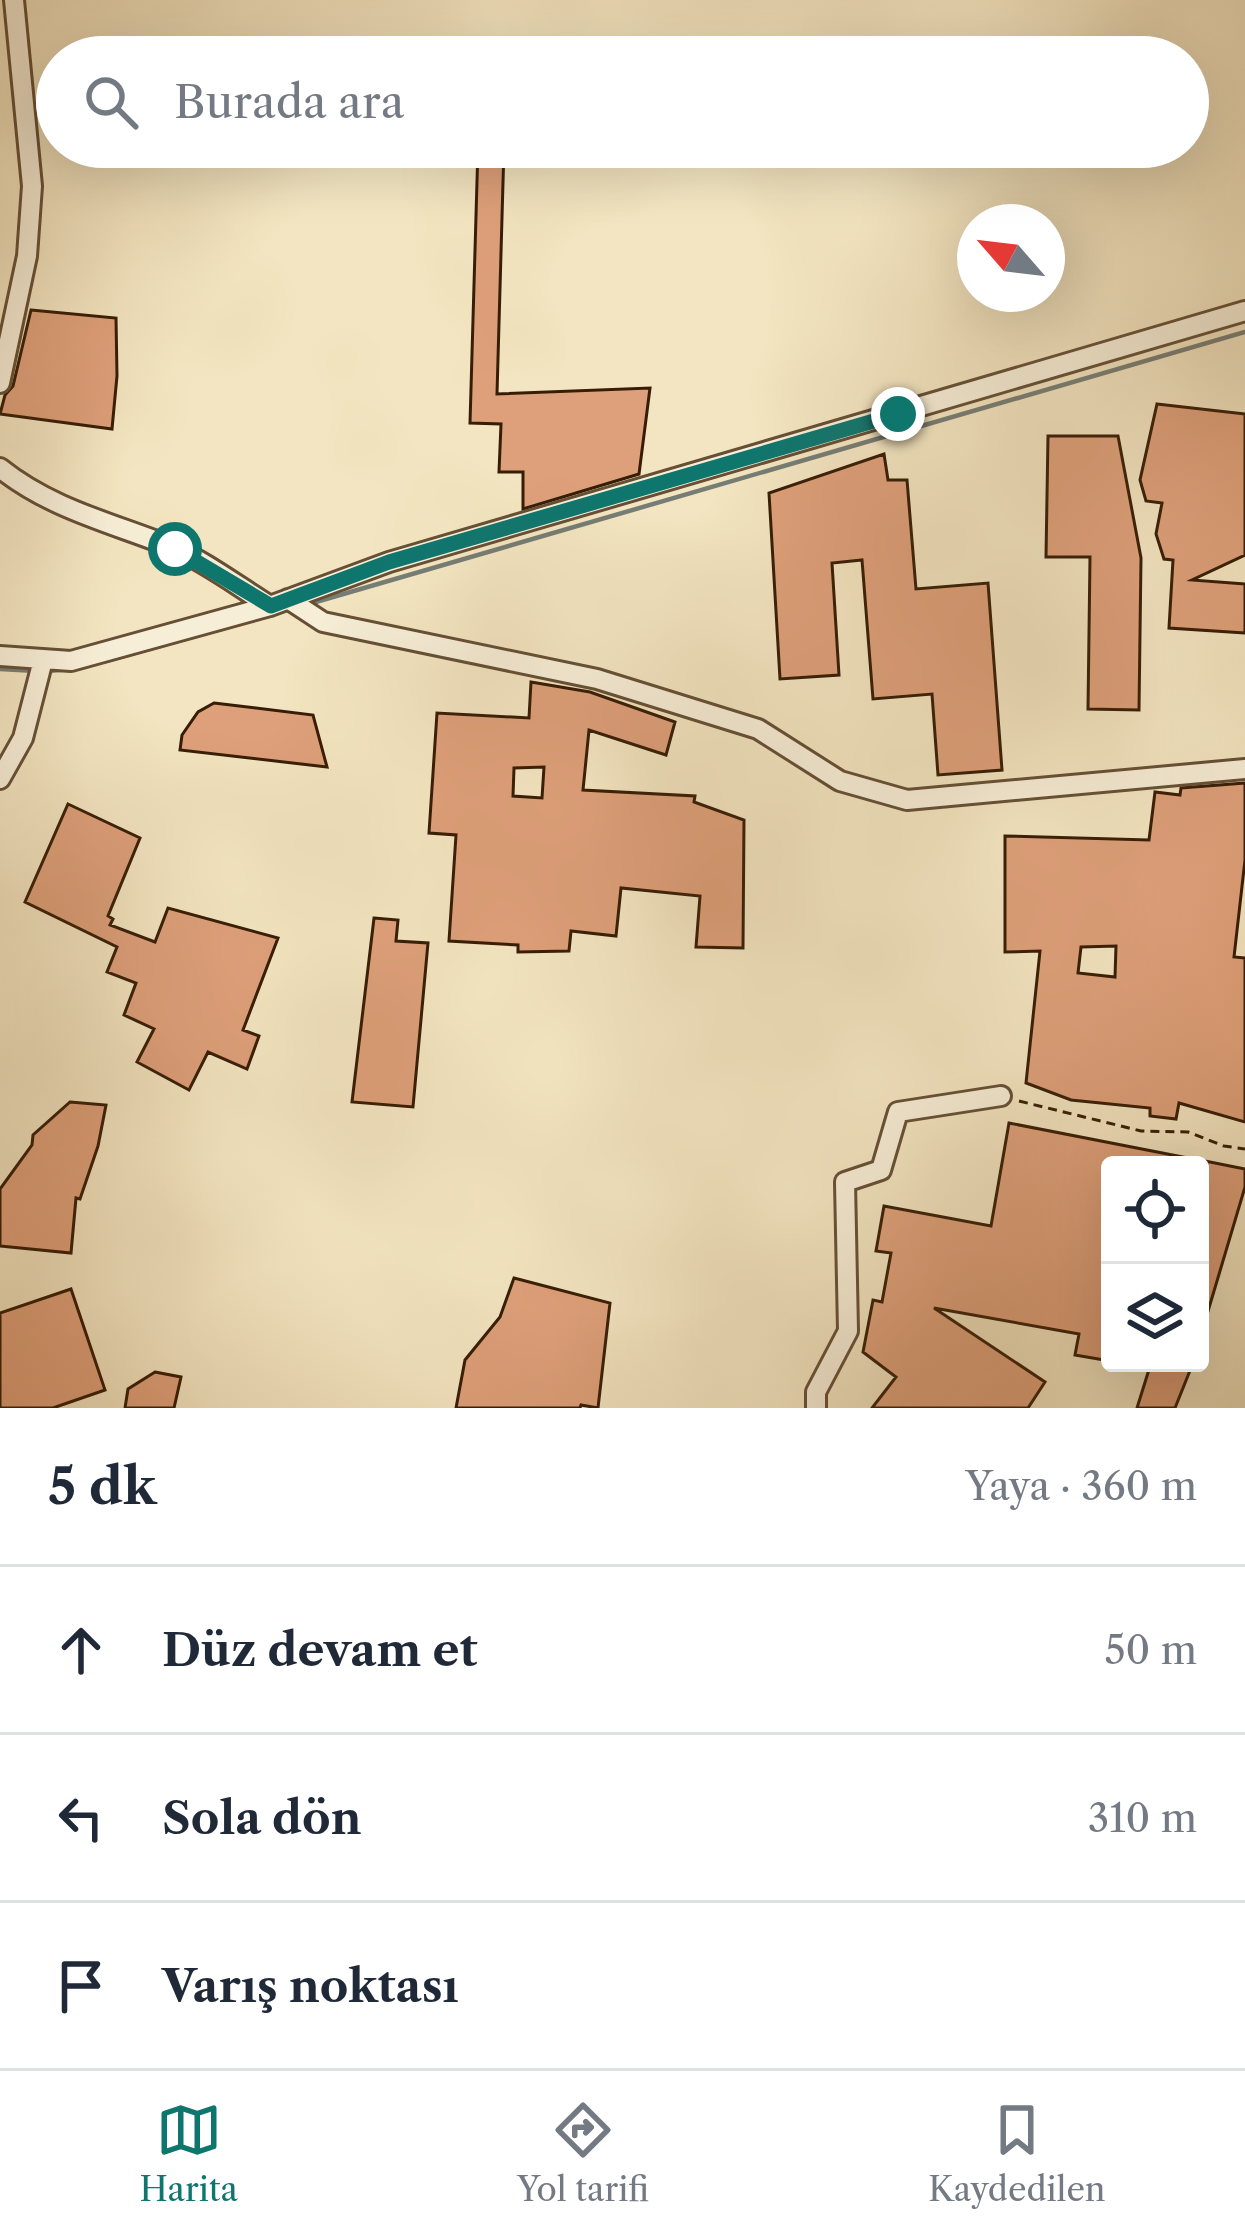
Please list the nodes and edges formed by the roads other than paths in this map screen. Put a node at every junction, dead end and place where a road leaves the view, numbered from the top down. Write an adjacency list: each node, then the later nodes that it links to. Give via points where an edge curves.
1 (14, 0): 3 (street, via 32,186)
2 (1245, 311): 5 (street, via 389,562)
3 (0, 383)
4 (0, 468): 5 (street, via 28,490 175,549)
5 (279, 602): 7 (street); 8 (street, via 323,622 597,679 758,729 840,781 907,800)
6 (0, 656): 7 (street)
7 (42, 667): 9 (street, via 23,738)
8 (1245, 769)
9 (0, 779)
10 (1000, 1096): 11 (street, via 898,1112 881,1170 845,1182 848,1331 816,1392)
11 (816, 1408)

